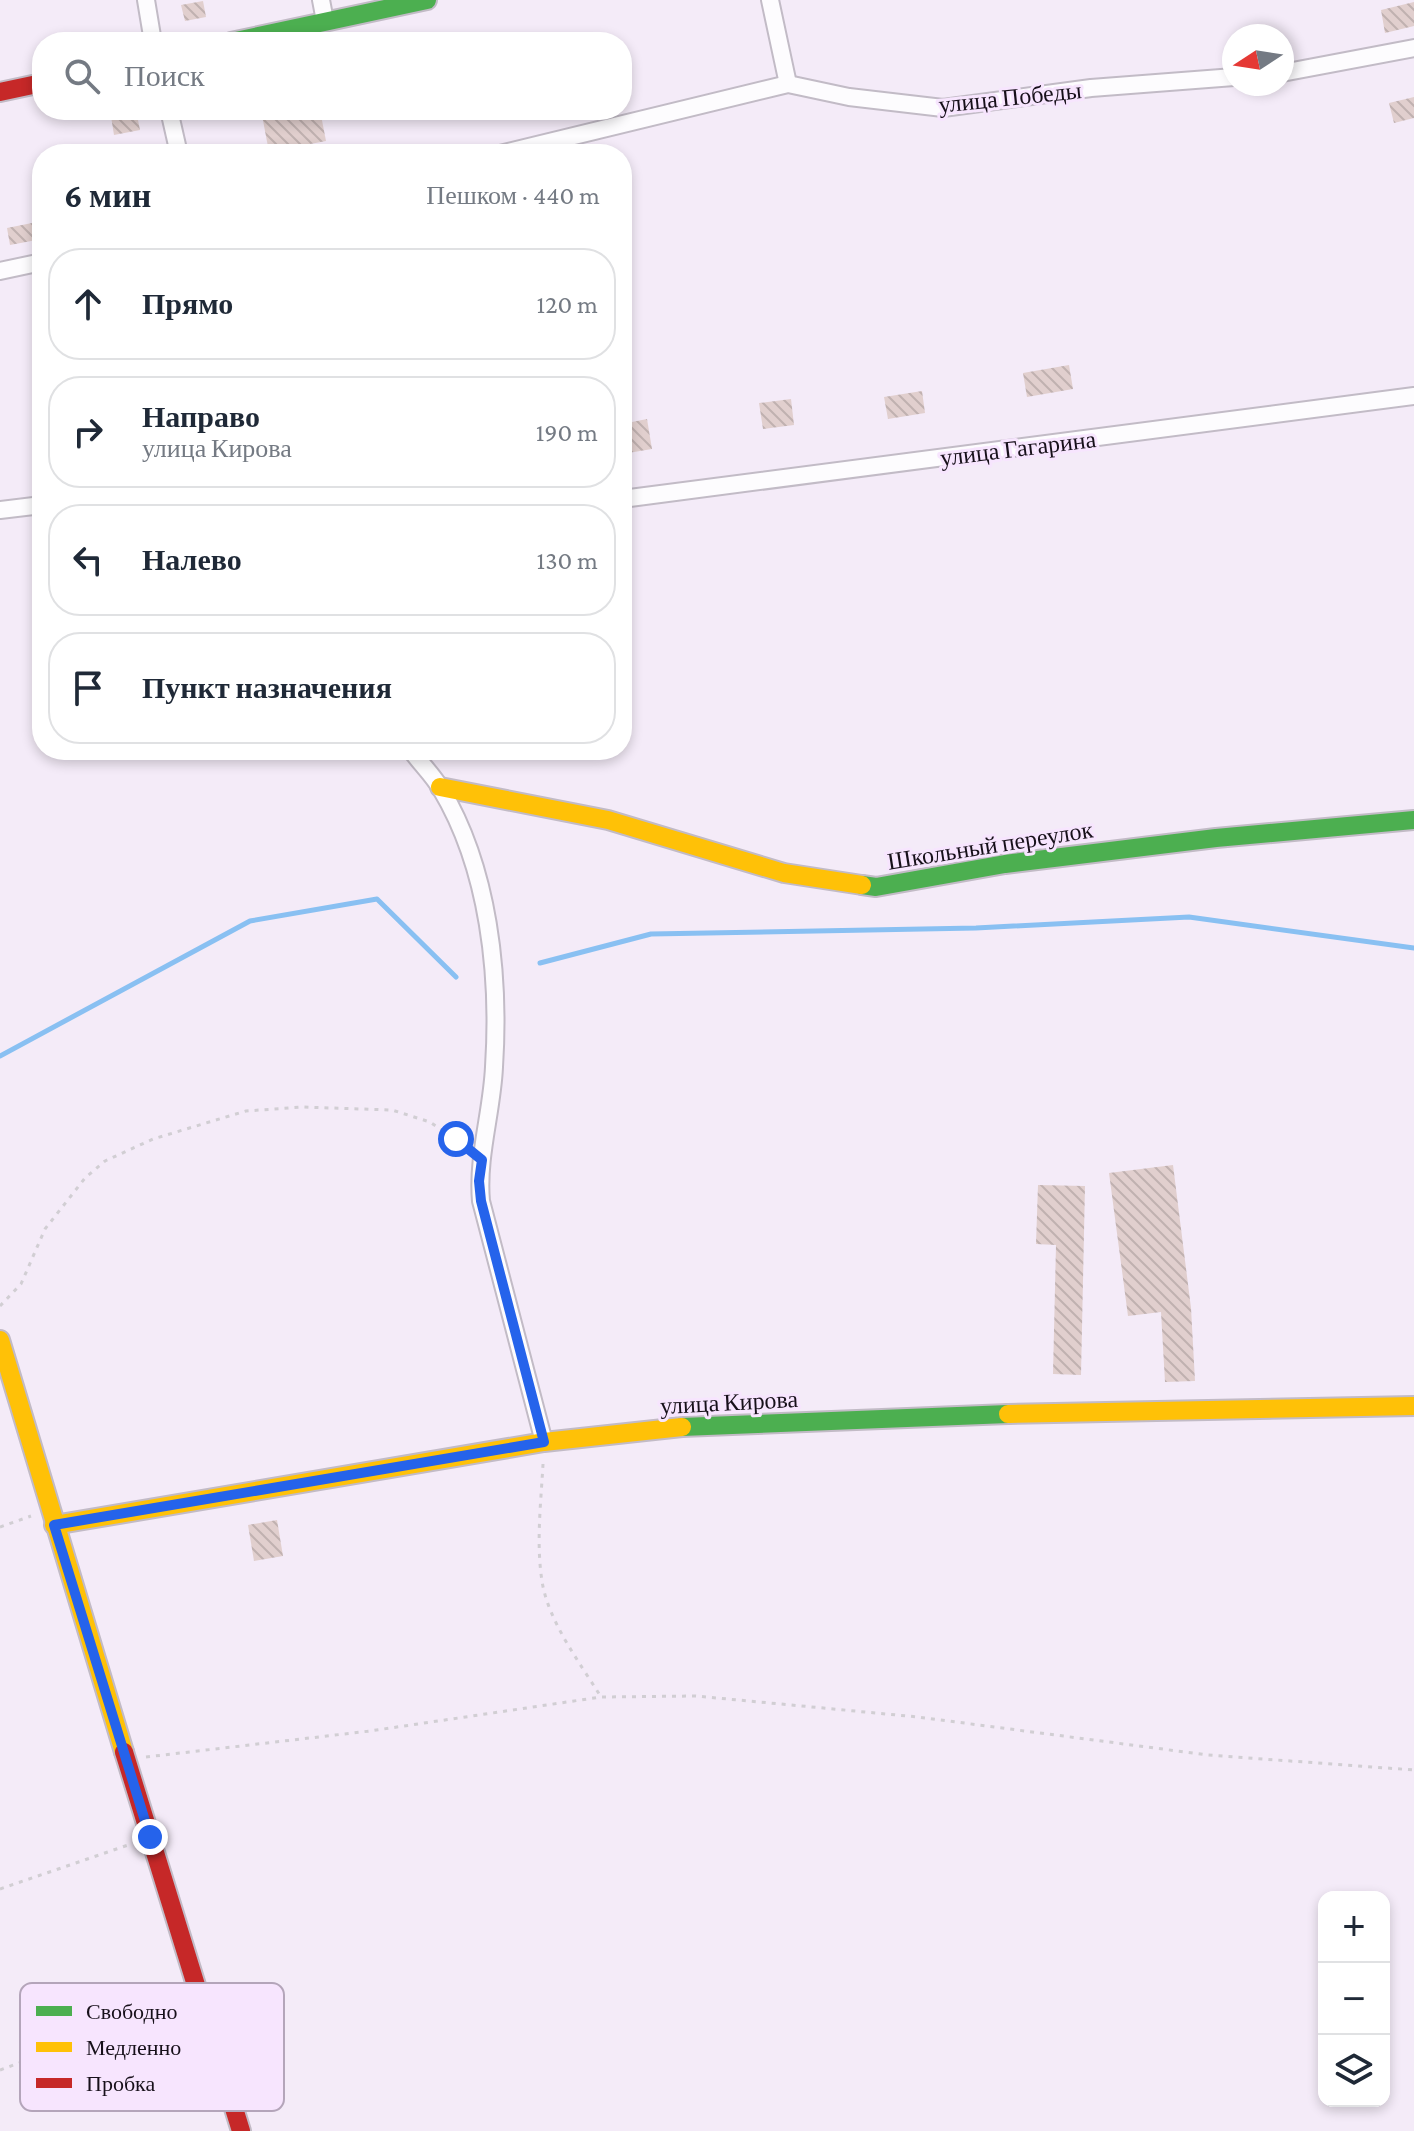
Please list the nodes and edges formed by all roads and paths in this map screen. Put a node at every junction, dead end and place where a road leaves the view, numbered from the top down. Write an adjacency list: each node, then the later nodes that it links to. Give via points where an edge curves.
1 (146, 0): 6 (street)
2 (321, 0): 5 (street)
3 (427, 0): 5 (street)
4 (770, 0): 11 (street)
5 (325, 21): 7 (street)
6 (151, 32)
7 (276, 32)
8 (1414, 48): 9 (street)
9 (1294, 71)
10 (1222, 78): 11 (street, улица Победы, via 1091,88 943,108)
11 (788, 84): 16 (street)
12 (32, 85): 13 (street)
13 (0, 92)
14 (171, 120): 15 (street)
15 (177, 144)
16 (541, 144)
17 (32, 264): 18 (street)
18 (0, 271)
19 (1414, 396): 20 (street, улица Гагарина)
20 (632, 498)
21 (32, 506): 22 (street)
22 (0, 510)
23 (419, 760): 24 (street)
24 (440, 787): 25 (street, Школьный переулок, via 608,820 784,873 876,887 1005,864); 26 (street, via 472,855 493,953 494,1070)
25 (1414, 820)
26 (482, 1160): 27 (path, via 430,1122 392,1110 246,1111 153,1139 105,1161 85,1178 45,1229 21,1284); 30 (street, via 481,1201)
27 (0, 1306)
28 (0, 1340): 31 (street)
29 (1414, 1406): 30 (street, улица Кирова, via 929,1416 679,1427)
30 (544, 1442): 31 (street, улица Кирова); 33 (path, via 542,1583 560,1630)
31 (52, 1517): 32 (path); 34 (street)
32 (0, 1527)
33 (601, 1697): 34 (path); 35 (path, via 712,1697 918,1717 1208,1755)
34 (126, 1759): 36 (street)
35 (1414, 1770)
36 (150, 1837): 37 (path); 38 (street)
37 (0, 1889)
38 (194, 1983)
39 (20, 2063): 40 (path)
40 (0, 2070)
41 (235, 2111): 42 (street)
42 (241, 2131)

